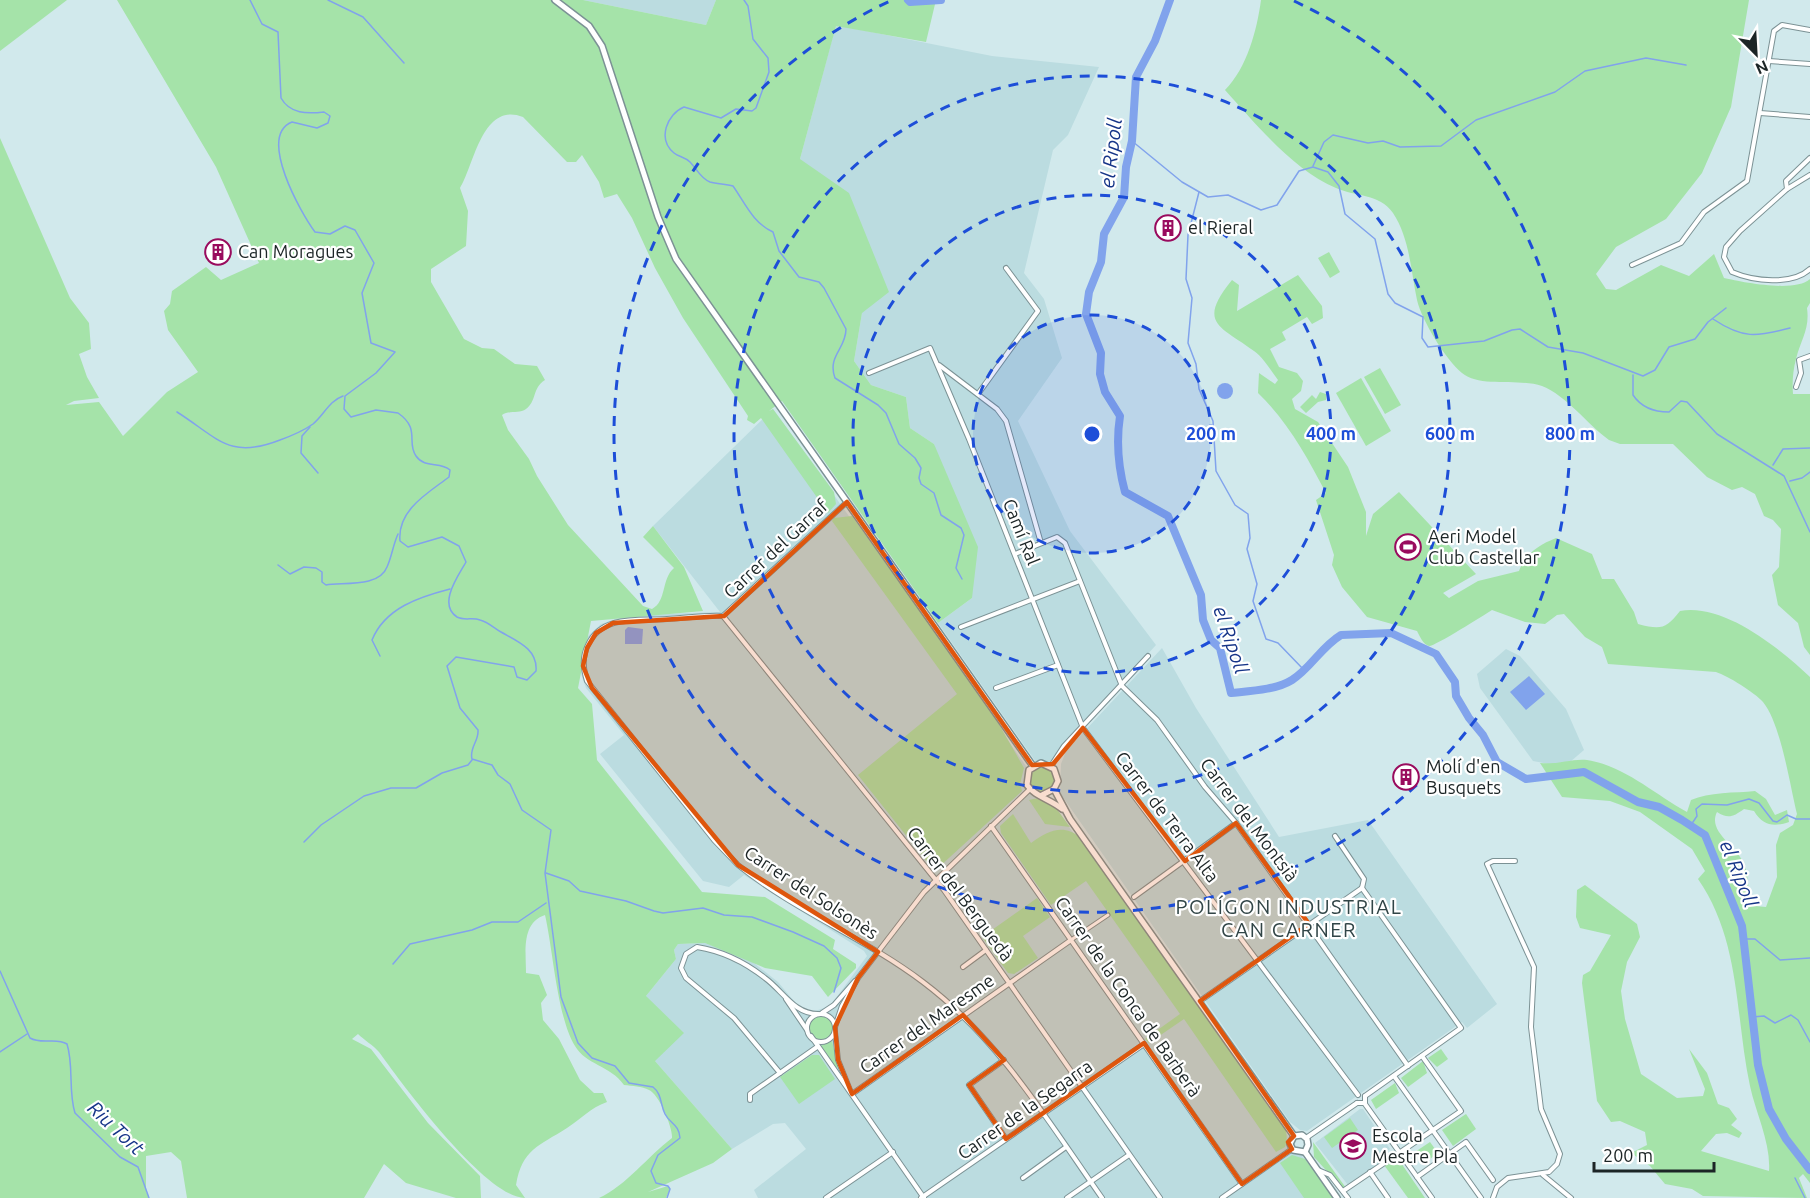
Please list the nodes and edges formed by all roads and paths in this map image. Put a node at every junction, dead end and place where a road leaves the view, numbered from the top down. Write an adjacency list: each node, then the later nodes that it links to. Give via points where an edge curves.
1 (555, 0): 18 (street, via 589,26 602,46 672,251)
2 (1810, 30): 3 (street, via 1776,27)
3 (1769, 61): 4 (street); 5 (street)
4 (1810, 64)
5 (1760, 113): 6 (street); 10 (street, via 1745,183 1704,212 1681,243)
6 (1810, 117)
7 (1810, 158): 9 (street, via 1786,181)
8 (1810, 175): 9 (street)
9 (1787, 189): 12 (street, via 1728,244 1725,262 1734,273 1765,278 1794,279)
10 (1632, 265)
11 (1006, 268): 17 (street, via 1038,311)
12 (1810, 269)
13 (1810, 356): 16 (street, via 1799,360)
14 (937, 363): 15 (street, Camí Ral, via 930,348); 17 (street); 20 (street, Camí Ral)
15 (869, 374)
16 (1796, 387)
17 (978, 394): 19 (street, via 1006,421)
18 (847, 502): 23 (street, Carrer del Garraf); 30 (street)
19 (1041, 543): 20 (street); 21 (street, via 1057,537 1065,543)
20 (1015, 554): 22 (street, Camí Ral)
21 (1080, 581): 22 (street); 27 (street)
22 (1033, 598): 24 (street); 26 (street, Camí Ral)
23 (723, 616): 41 (street, Carrer del Berguedà); 48 (street, Carrer del Solsonès, via 624,621 607,626 596,633 586,648 583,666 587,681 738,865)
24 (961, 627)
25 (1148, 656): 27 (street)
26 (1058, 665): 28 (street); 29 (street, Camí Ral)
27 (1122, 686): 29 (street); 36 (street, Carrer del Montsià, via 1157,720)
28 (996, 688)
29 (1083, 728): 31 (street); 39 (street, Carrer de Terra Alta)
30 (1033, 766): 31 (street); 32 (street, via 1027,775)
31 (1051, 766): 33 (street, via 1058,777)
32 (1030, 789): 34 (street); 37 (street)
33 (1054, 789): 34 (street); 35 (street)
34 (1042, 795): 35 (street)
35 (1066, 813): 54 (street)
36 (1236, 823): 39 (street); 45 (street, Carrer del Montsià)
37 (991, 826): 41 (street); 46 (street, Carrer de la Conca de Barberà)
38 (1335, 836): 42 (street, via 1364,879)
39 (1185, 861): 43 (street); 49 (street, Carrer de Terra Alta)
40 (1515, 861): 87 (street, via 1487,864 1534,967 1531,1027 1540,1099 1560,1154 1555,1167)
41 (936, 879): 47 (street, Carrer del Berguedà); 48 (street)
42 (1362, 888): 45 (street); 61 (street, via 1461,1028)
43 (1134, 897)
44 (1108, 915): 46 (street, Carrer del Maresme)
45 (1309, 924): 49 (street); 63 (street, Carrer del Montsià)
46 (1071, 940): 52 (street, Carrer del Maresme); 59 (street, Carrer de la Conca de Barberà)
47 (986, 950): 50 (street); 52 (street, Carrer del Berguedà)
48 (878, 952): 51 (street); 56 (street, Carrer del Solsonès)
49 (1256, 961): 54 (street); 68 (street, Carrer de Terra Alta)
50 (963, 967)
51 (858, 978): 55 (street, via 834,1005); 57 (street, via 842,1006)
52 (1009, 983): 56 (street, Carrer del Maresme); 66 (street, Carrer del Berguedà)
53 (783, 993): 55 (street, via 801,1011); 58 (street); 64 (street, via 731,958 704,948 688,951 682,964 686,978 734,1018)
54 (1200, 1001): 75 (street)
55 (820, 1014): 57 (street, via 831,1018); 58 (street, via 809,1022)
56 (963, 1014): 62 (street, Carrer del Solsonès); 67 (street, Carrer del Maresme)
57 (835, 1029): 58 (street, via 825,1041); 67 (street, via 838,1060)
58 (810, 1035): 60 (street)
59 (1144, 1044): 66 (street, Carrer de la Segarra); 92 (street, Carrer de la Conca de Barberà)
60 (817, 1047): 64 (street); 67 (street)
61 (1422, 1056): 63 (street); 74 (street, via 1461,1111)
62 (1004, 1060): 73 (street, Carrer del Solsonès); 77 (street, via 969,1085)
63 (1408, 1066): 65 (street)
64 (780, 1073): 70 (street, via 750,1094)
65 (1394, 1076): 69 (street); 74 (street)
66 (1082, 1087): 73 (street, Carrer de la Segarra); 84 (street, Carrer del Berguedà)
67 (852, 1094): 80 (street)
68 (1358, 1095): 69 (street); 71 (street)
69 (1365, 1096): 72 (street)
70 (750, 1100)
71 (1357, 1103): 72 (street); 76 (street)
72 (1365, 1104): 82 (street)
73 (1042, 1113): 77 (street, Carrer de la Segarra); 78 (street, Carrer del Solsonès)
74 (1433, 1130): 82 (street); 83 (street)
75 (1294, 1136): 76 (street); 79 (street, via 1290,1141)
76 (1306, 1138): 81 (street)
77 (1006, 1139): 95 (street, Carrer de la Segarra)
78 (1066, 1147): 89 (street); 91 (street, Carrer del Solsonès)
79 (1292, 1149): 81 (street); 92 (street)
80 (893, 1152): 94 (street); 95 (street)
81 (1305, 1152): 85 (street)
82 (1399, 1152): 86 (street); 88 (street)
83 (1450, 1153): 88 (street); 90 (street, via 1466,1142); 104 (street)
84 (1129, 1155): 91 (street); 98 (street, Carrer del Berguedà)
85 (1318, 1170): 93 (street, via 1330,1175); 100 (street)
86 (1370, 1172): 93 (street); 102 (street)
87 (1543, 1174): 105 (street, via 1508,1178); 106 (street)
88 (1417, 1176): 103 (street)
89 (1023, 1178)
90 (1493, 1180)
91 (1091, 1182): 96 (street); 97 (street, Carrer del Solsonès)
92 (1242, 1184): 99 (street)
93 (1343, 1191): 101 (street)
94 (827, 1198)
95 (923, 1198)
96 (1067, 1198)
97 (1102, 1198)
98 (1160, 1198)
99 (1222, 1198)
100 (1338, 1198)
101 (1348, 1198)
102 (1388, 1198)
103 (1432, 1198)
104 (1481, 1198)
105 (1492, 1198)
106 (1571, 1198)

